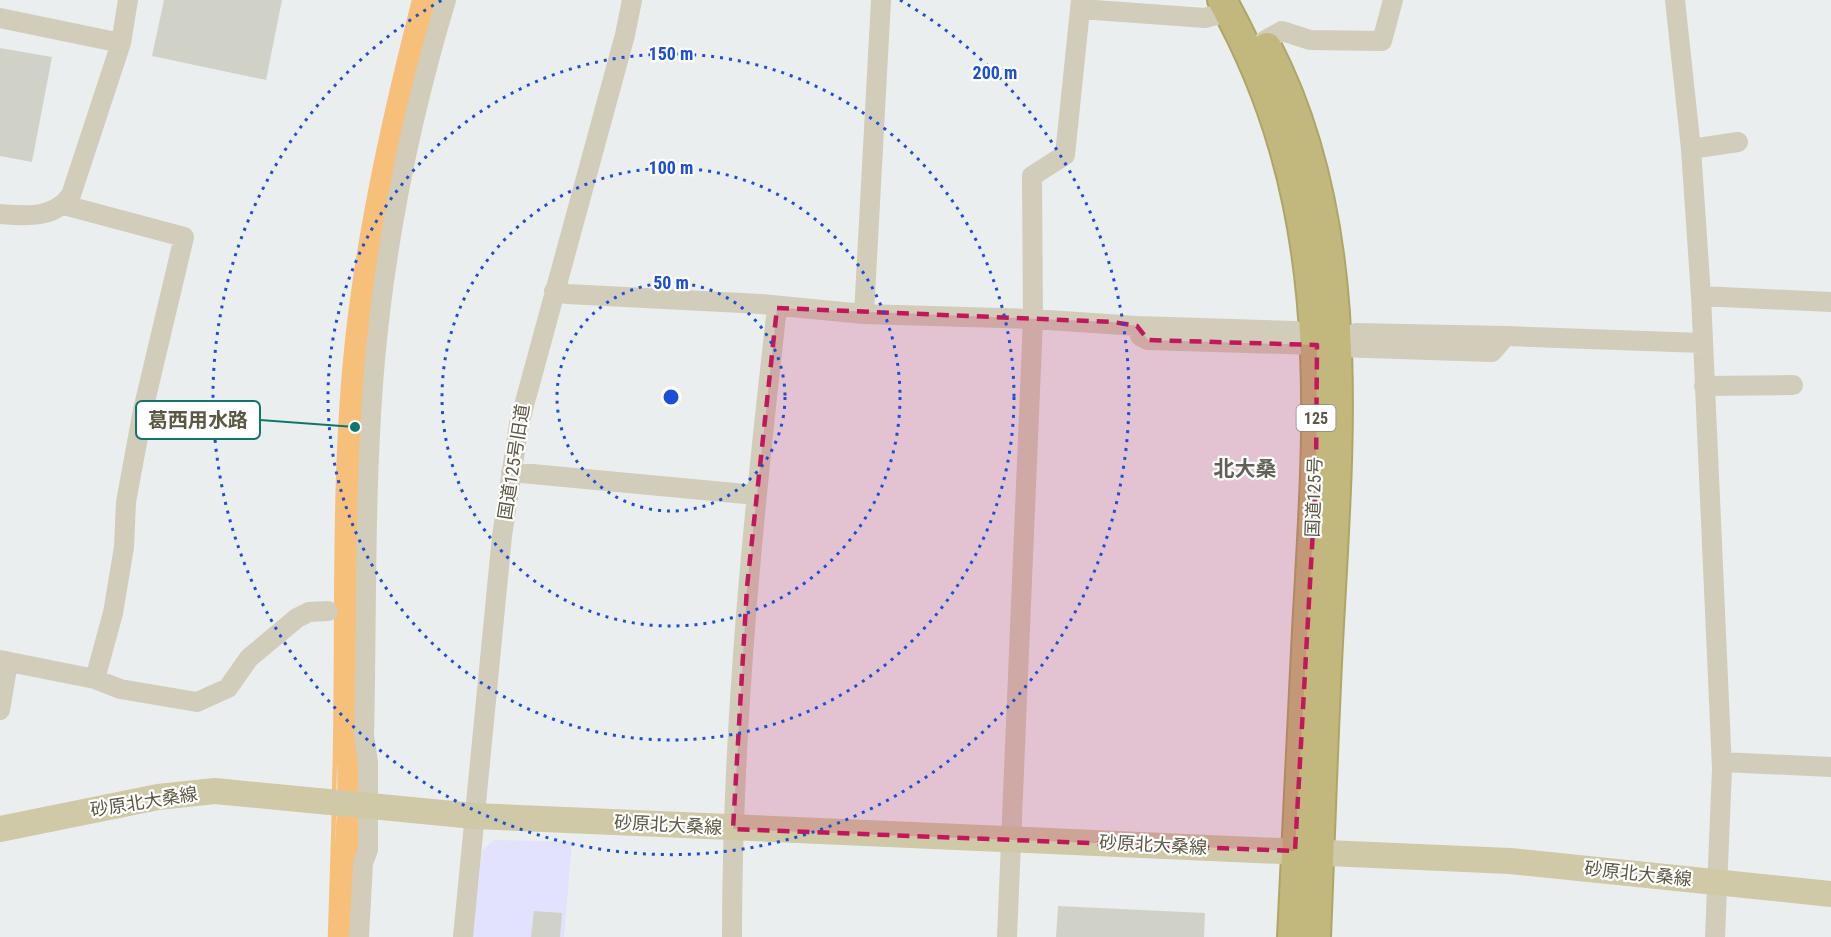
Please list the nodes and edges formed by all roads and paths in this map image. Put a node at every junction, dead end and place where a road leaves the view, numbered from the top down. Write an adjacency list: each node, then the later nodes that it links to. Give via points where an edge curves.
1 (128, 0): 11 (street)
2 (446, 0): 34 (street, via 422,84 400,185 375,360 369,445)
3 (632, 0): 16 (street, 国道125号旧道)
4 (881, 0): 20 (street)
5 (1393, 0): 10 (street, via 1382,41 1310,40 1282,31)
6 (1675, 0): 13 (street)
7 (1230, 3): 8 (street, via 1216,15 1205,18); 10 (highway, 国道125号 / 125); 22 (highway, 国道125号 / 125, via 1293,179)
8 (1081, 4): 21 (street, via 1065,155 1032,176)
9 (0, 18): 11 (street)
10 (1264, 41): 22 (highway, 国道125号 / 125, via 1295,114 1313,174 1327,243)
11 (121, 43): 14 (street, via 71,195)
12 (1738, 142): 13 (street)
13 (1691, 149): 17 (street)
14 (64, 205): 15 (street, via 52,213); 30 (street, via 184,237 143,410 126,502 124,547 113,612)
15 (0, 214)
16 (554, 291): 19 (street); 26 (street, 国道125号旧道, via 530,378)
17 (1701, 296): 18 (street); 23 (street)
18 (1831, 302)
19 (777, 308): 20 (street); 27 (street)
20 (864, 314): 21 (street)
21 (1033, 319): 22 (street, via 1137,326 1140,336 1148,340); 38 (street)
22 (1326, 339): 23 (street, via 1492,352 1506,336); 39 (highway, 国道125号 / 125, via 1334,528)
23 (1702, 343): 25 (street)
24 (1793, 385): 25 (street)
25 (1704, 386): 32 (street)
26 (511, 472): 27 (street); 35 (street, 国道125号旧道)
27 (756, 495): 37 (street)
28 (328, 611): 30 (street, via 309,612 297,618 249,658 228,688 197,702 120,689)
29 (4, 661): 30 (street); 31 (street)
30 (95, 679)
31 (0, 711)
32 (1722, 762): 33 (street); 40 (street)
33 (1831, 768)
34 (365, 807): 35 (main road, 砂原北大桑線); 36 (main road, 砂原北大桑線, via 215,791); 42 (street, via 368,850 363,863)
35 (474, 816): 37 (main road, 砂原北大桑線); 43 (street, 国道125号旧道)
36 (0, 829)
37 (733, 829): 38 (main road, 砂原北大桑線); 44 (street)
38 (1011, 839): 39 (main road, 砂原北大桑線); 45 (street)
39 (1307, 851): 40 (main road, 砂原北大桑線, via 1510,861); 46 (highway, 国道125号 / 125); 47 (highway, 国道125号 / 125)
40 (1717, 882): 41 (main road, 砂原北大桑線); 48 (street)
41 (1831, 894)
42 (359, 937)
43 (463, 937)
44 (732, 937)
45 (1007, 937)
46 (1292, 937)
47 (1316, 937)
48 (1715, 937)

